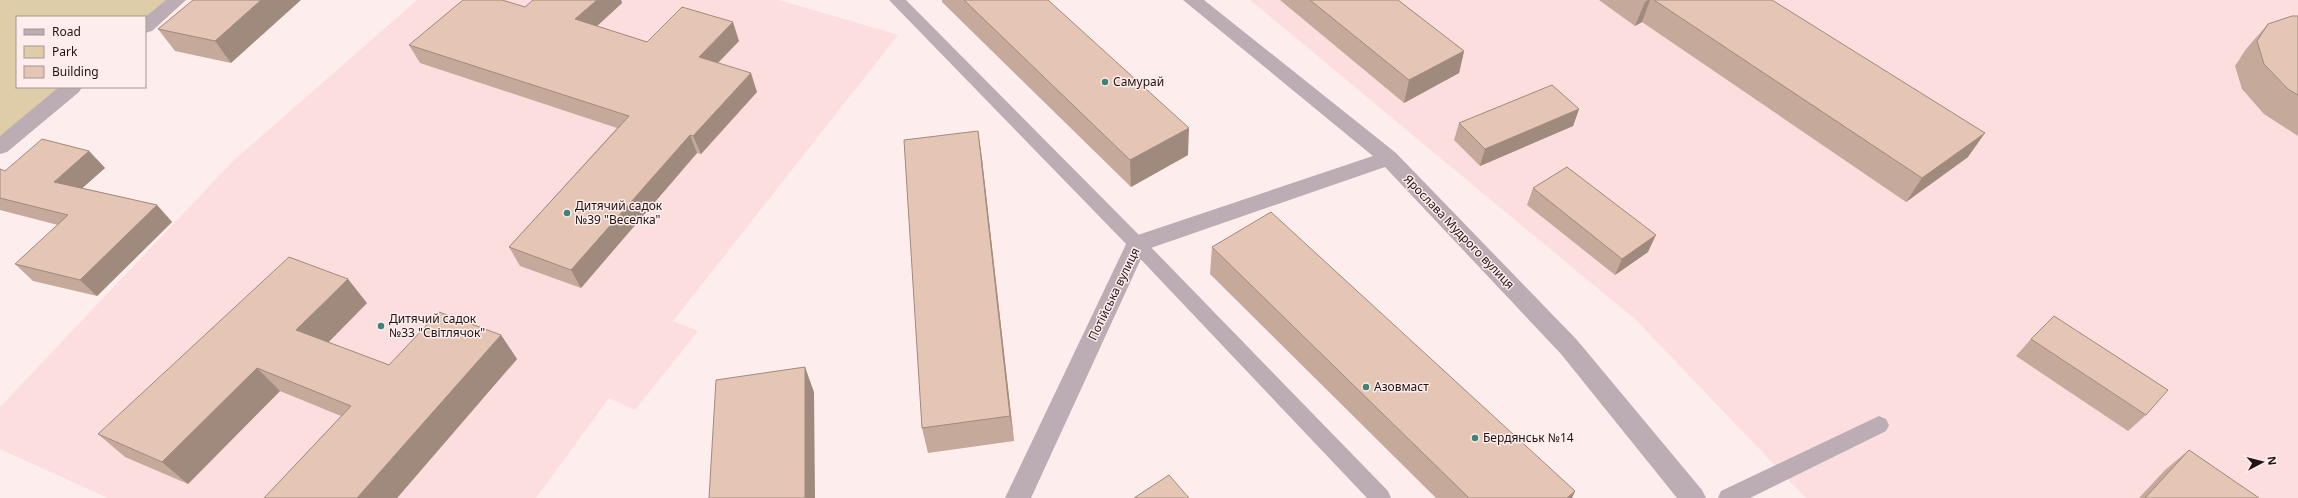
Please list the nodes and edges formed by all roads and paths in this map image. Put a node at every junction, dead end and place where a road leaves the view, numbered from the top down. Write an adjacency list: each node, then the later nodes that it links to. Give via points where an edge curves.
1 (177, 0): 4 (street)
2 (897, 0): 8 (lane)
3 (1192, 0): 7 (street, Ярослава Мудрого вулиця)
4 (146, 25)
5 (71, 88): 6 (street)
6 (0, 146)
7 (1389, 158): 8 (street, Потійська вулиця); 12 (street, Ярослава Мудрого вулиця, via 1569,347)
8 (1138, 244): 10 (street, Потійська вулиця); 11 (lane)
9 (1879, 425): 13 (lane)
10 (1018, 498)
11 (1381, 498)
12 (1693, 498)
13 (1728, 498)

